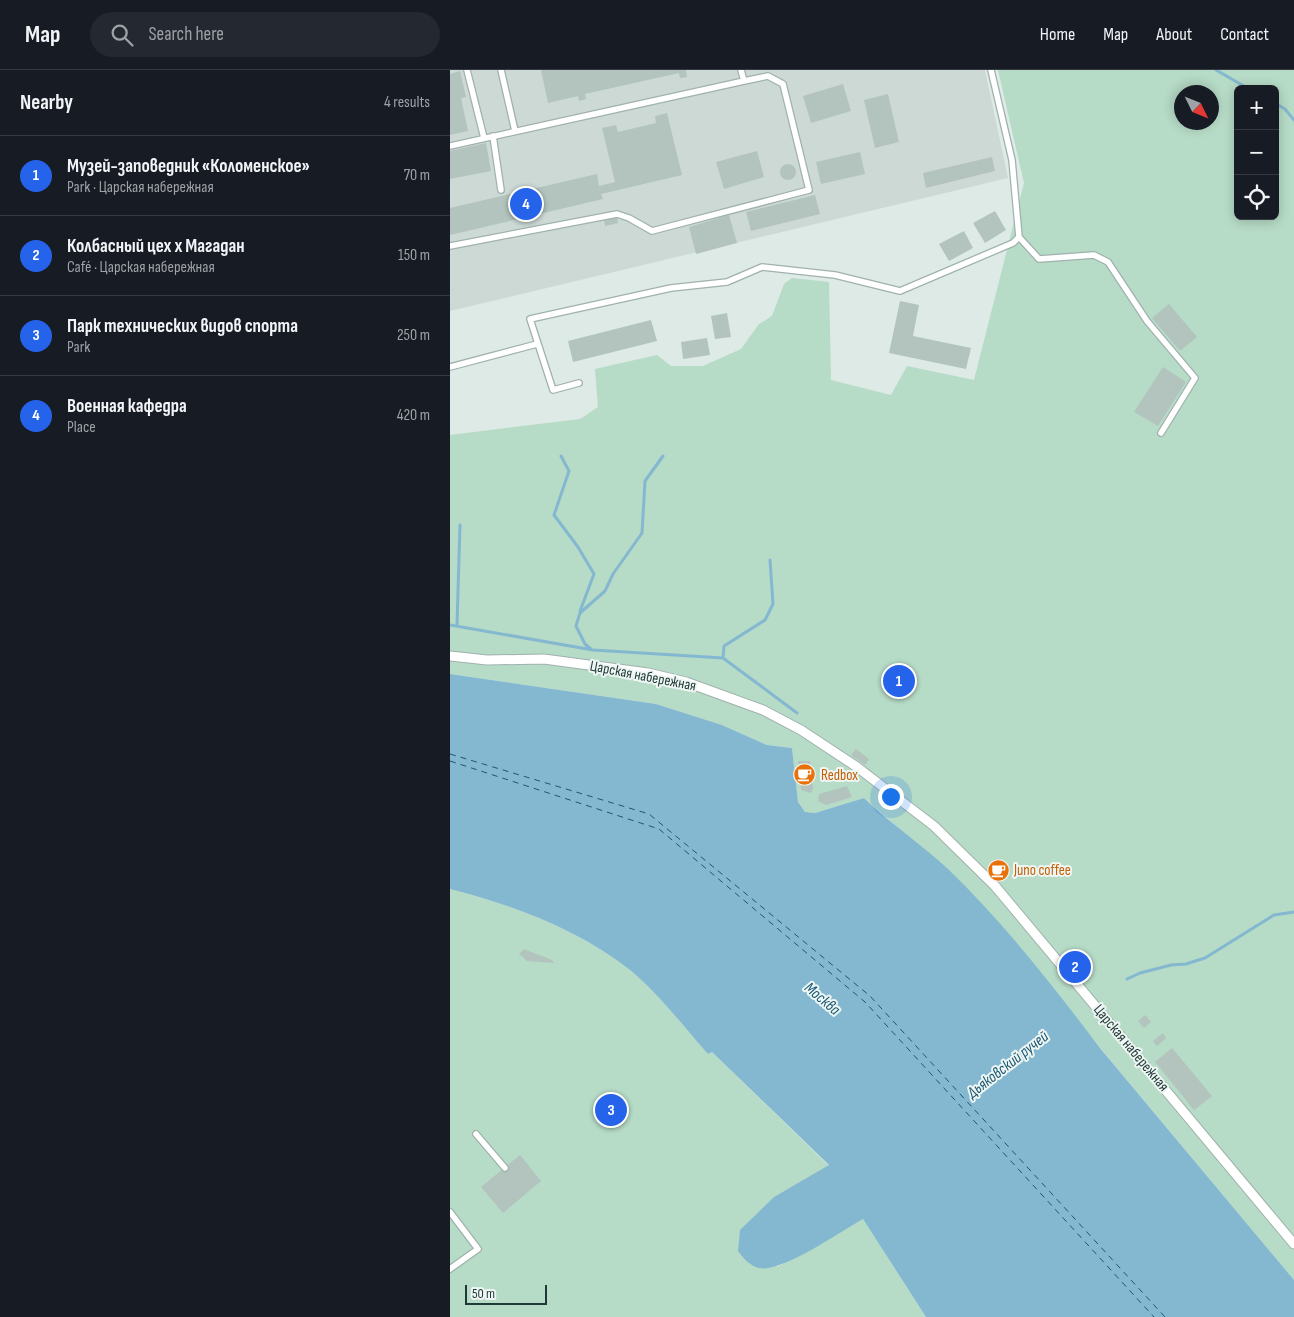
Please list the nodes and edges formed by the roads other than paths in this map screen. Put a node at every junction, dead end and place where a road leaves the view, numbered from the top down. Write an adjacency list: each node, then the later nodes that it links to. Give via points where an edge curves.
1 (467, 70): 8 (lane)
2 (501, 70): 6 (lane)
3 (741, 70): 5 (lane)
4 (991, 70): 11 (lane, via 1012,160)
5 (744, 81): 6 (lane); 12 (lane, via 768,76 783,84 810,190 652,231 617,214)
6 (515, 131): 7 (lane)
7 (493, 136): 8 (lane); 10 (lane)
8 (484, 138): 9 (lane)
9 (450, 146)
10 (501, 190)
11 (1019, 237): 13 (lane, via 1013,243 900,291 835,275 762,267 727,282 671,288 530,319); 16 (lane, via 1039,259 1094,255 1108,262 1147,321 1195,378)
12 (450, 246)
13 (536, 344): 14 (lane); 15 (lane, via 553,390)
14 (450, 367)
15 (579, 382)
16 (1161, 433)
17 (450, 656): 21 (street, Царская набережная, via 487,660 544,659 648,673 686,682 763,710 857,766 934,826 995,886)
18 (476, 1134): 19 (lane)
19 (505, 1168)
20 (450, 1212): 22 (lane, via 478,1249)
21 (1294, 1244)
22 (450, 1269)

